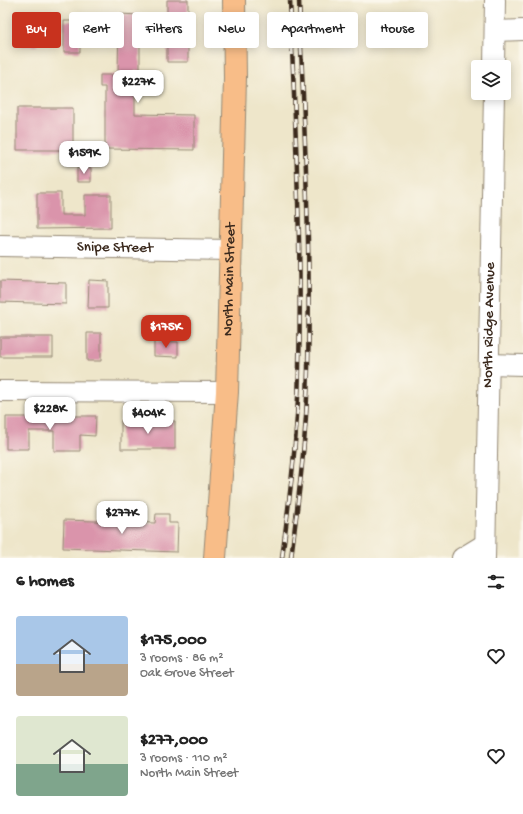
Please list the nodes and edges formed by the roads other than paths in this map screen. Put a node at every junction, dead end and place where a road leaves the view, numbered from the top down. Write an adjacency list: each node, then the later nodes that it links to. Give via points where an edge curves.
1 (234, 0): 8 (main road, North Main Street, via 235,78)
2 (495, 0): 4 (street)
3 (523, 30): 4 (street)
4 (495, 31): 5 (street)
5 (494, 60)
6 (494, 100): 9 (street, North Ridge Avenue)
7 (0, 246): 8 (street, Snipe Street)
8 (230, 250): 12 (main road, North Main Street)
9 (489, 364): 10 (street); 13 (street, North Ridge Avenue)
10 (523, 365)
11 (0, 391): 12 (street)
12 (227, 392): 14 (main road, North Main Street)
13 (485, 551): 15 (street)
14 (215, 558)
15 (462, 558)

